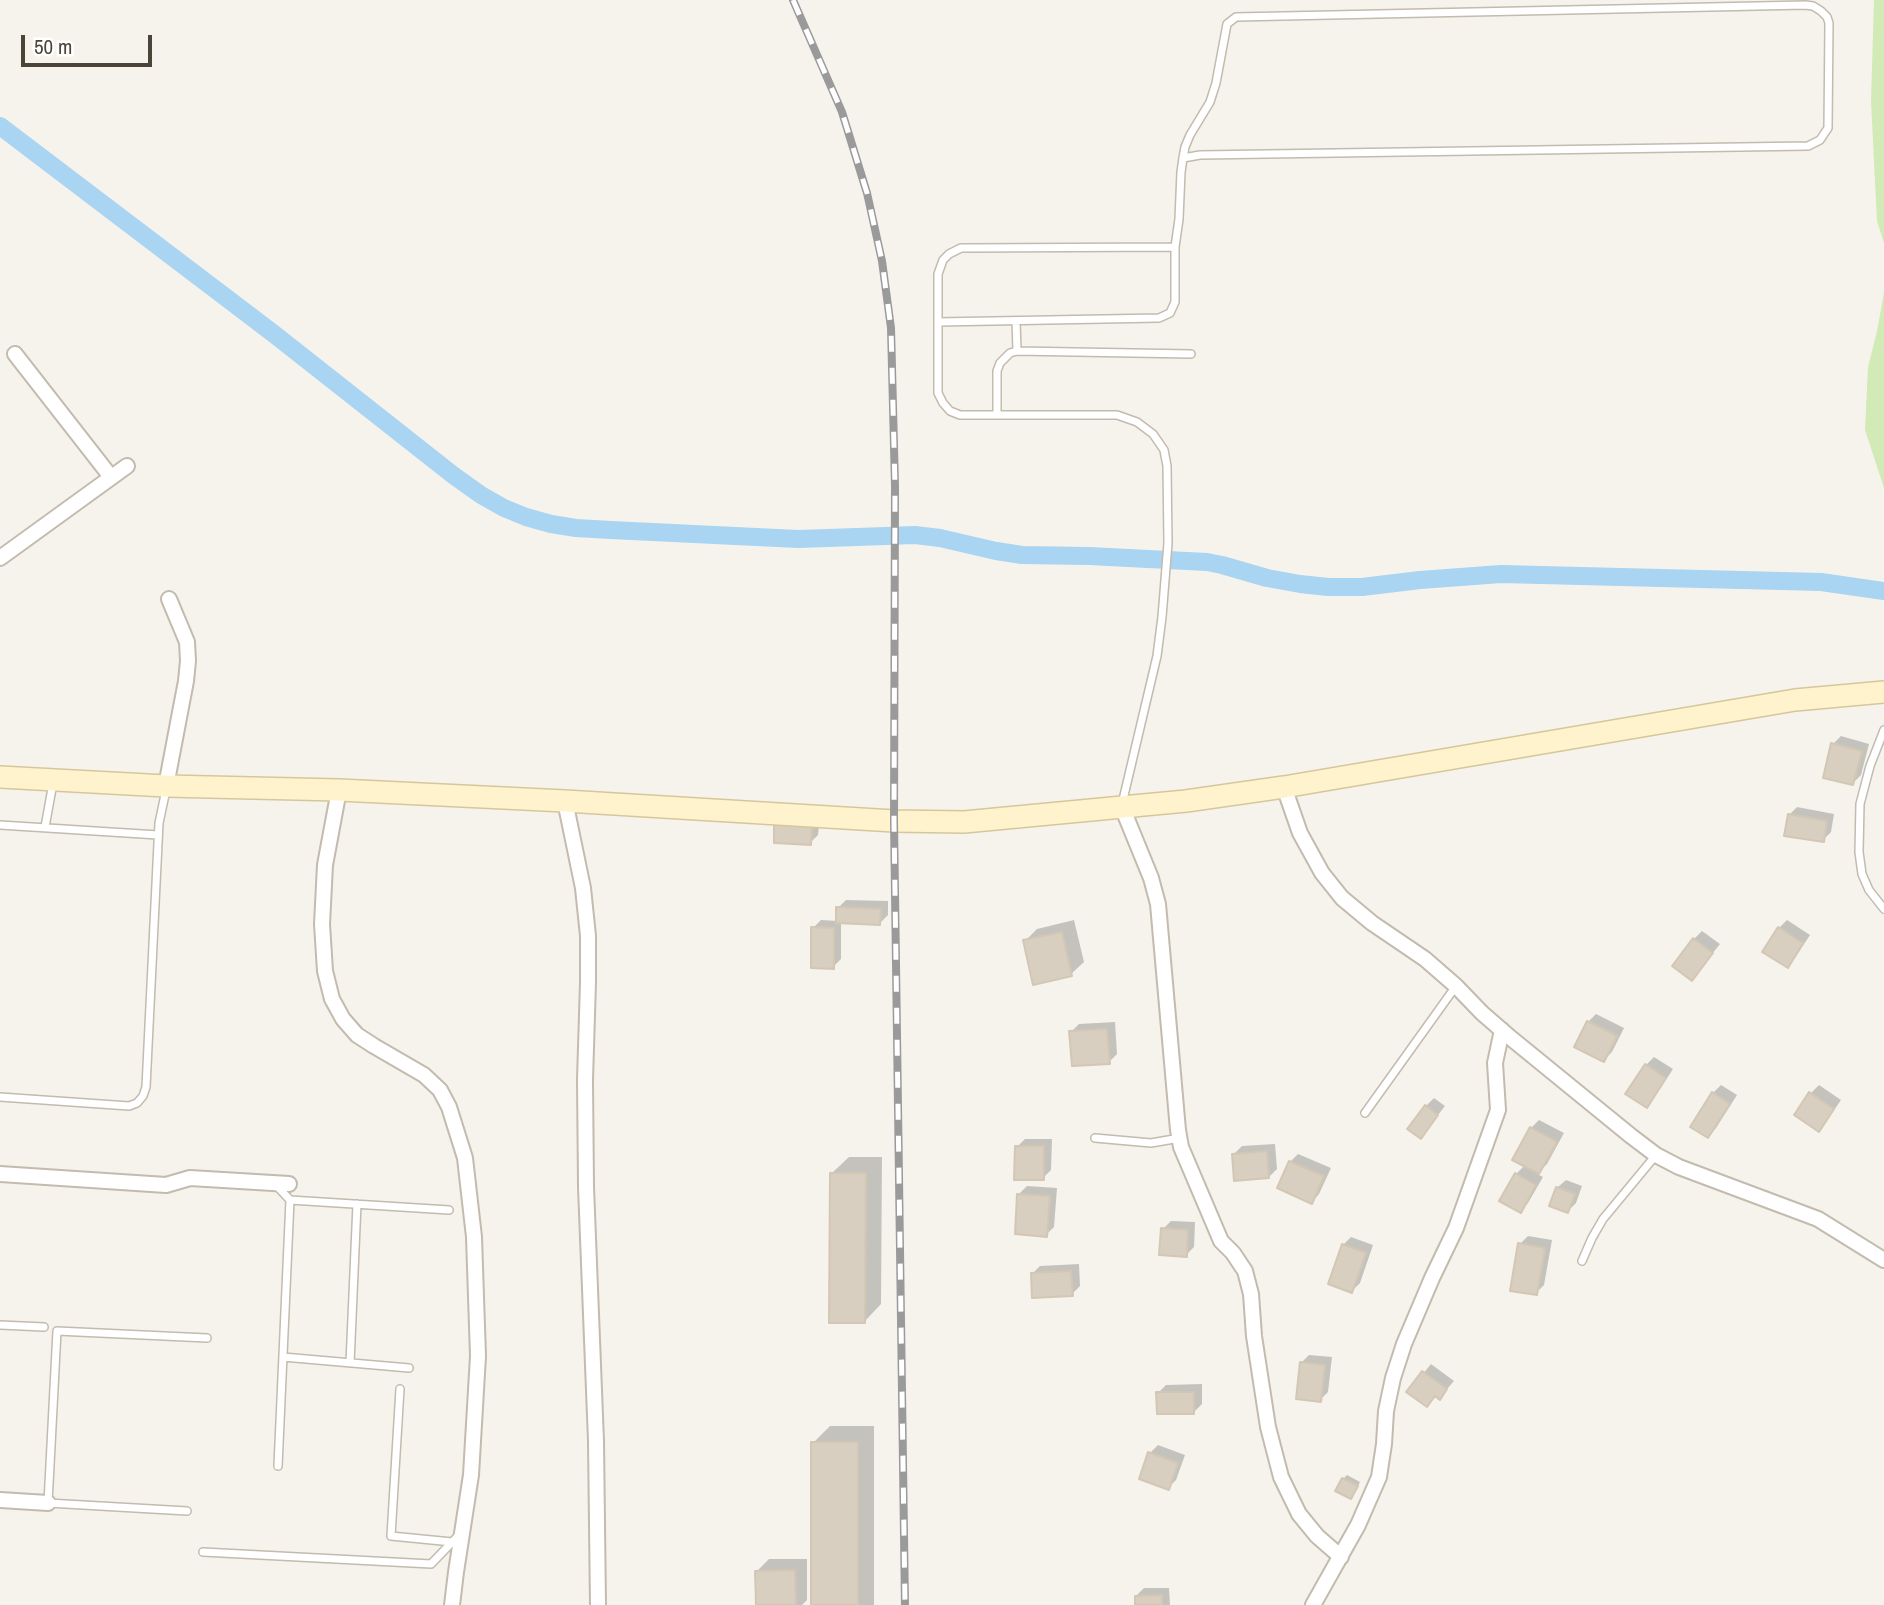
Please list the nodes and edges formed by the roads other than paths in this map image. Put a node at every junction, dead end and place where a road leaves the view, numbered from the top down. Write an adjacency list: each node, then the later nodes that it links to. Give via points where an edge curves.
1 (1183, 158): 1 (lane, via 1190,135 1210,102 1227,24 1236,17 1805,5 1821,11 1829,23 1828,128 1820,141 1808,146); 2 (lane)
2 (1175, 247): 3 (lane, via 1175,302 1165,316); 4 (lane, via 961,248 948,254 940,267)
3 (1016, 321): 4 (lane); 5 (lane)
4 (938, 322): 8 (lane, via 938,393 943,403 960,415)
5 (1017, 351): 7 (lane); 8 (lane, via 1006,356 997,371)
6 (15, 354): 10 (street)
7 (1191, 354)
8 (998, 415): 21 (lane, via 1117,415 1137,422 1164,450 1168,543 1157,656)
9 (127, 466): 10 (street)
10 (111, 477): 11 (street)
11 (0, 558)
12 (169, 599): 17 (street, via 187,642 188,661)
13 (1884, 692): 18 (main road, via 1795,700)
14 (1884, 730): 25 (lane, via 1860,804 1859,852 1869,890)
15 (0, 777): 16 (main road)
16 (54, 781): 17 (main road); 23 (lane)
17 (166, 786): 19 (main road); 24 (lane)
18 (1284, 787): 21 (main road); 26 (street, via 1300,833 1342,898)
19 (339, 790): 20 (main road); 51 (street, via 325,865 322,924 332,999 357,1035 424,1075 440,1090 465,1158 474,1237 478,1356 471,1475)
20 (565, 800): 21 (main road, via 964,822); 55 (street, via 588,936 586,1187)
21 (1122, 807): 31 (street, via 1158,904)
22 (0, 825): 23 (lane)
23 (45, 827): 24 (lane)
24 (158, 835): 28 (lane, via 143,1096 129,1106)
25 (1884, 909)
26 (1456, 986): 27 (street); 29 (lane)
27 (1502, 1030): 32 (street); 53 (street, via 1495,1063 1498,1110 1456,1228 1404,1343 1392,1378 1379,1477)
28 (0, 1097)
29 (1365, 1113)
30 (1095, 1138): 31 (lane, via 1151,1143)
31 (1180, 1138): 53 (street, via 1221,1241 1245,1271 1268,1427 1281,1477 1299,1514)
32 (1656, 1154): 38 (street, via 1679,1167 1818,1219); 39 (lane, via 1603,1219)
33 (0, 1174): 34 (street, via 166,1185 190,1178)
34 (282, 1183): 35 (lane)
35 (290, 1200): 36 (lane); 43 (lane)
36 (357, 1204): 37 (lane); 44 (lane)
37 (449, 1210)
38 (1884, 1260)
39 (1582, 1261)
40 (0, 1325): 41 (lane)
41 (44, 1327)
42 (207, 1338): 49 (lane, via 57,1331)
43 (283, 1357): 44 (lane); 47 (lane)
44 (350, 1363): 45 (lane)
45 (410, 1368)
46 (400, 1389): 51 (lane, via 391,1536)
47 (278, 1466)
48 (0, 1500): 49 (street)
49 (48, 1503): 50 (lane)
50 (187, 1511)
51 (457, 1537): 52 (lane, via 431,1564); 54 (street)
52 (203, 1552)
53 (1340, 1557): 56 (street)
54 (452, 1605)
55 (598, 1605)
56 (1313, 1605)

